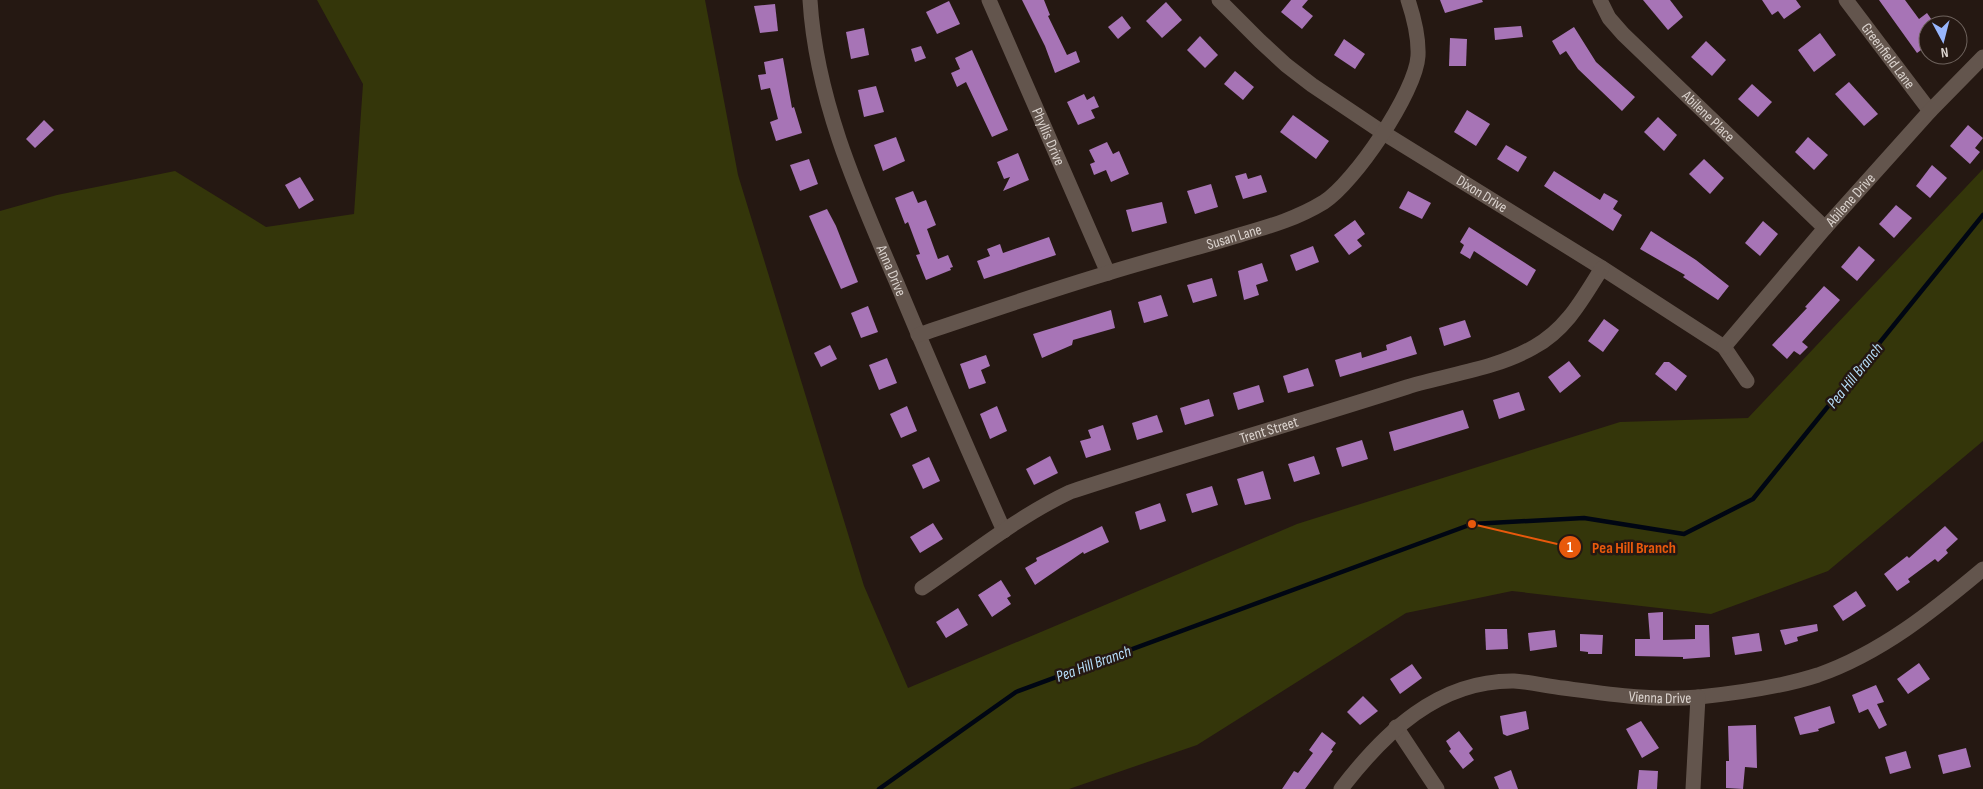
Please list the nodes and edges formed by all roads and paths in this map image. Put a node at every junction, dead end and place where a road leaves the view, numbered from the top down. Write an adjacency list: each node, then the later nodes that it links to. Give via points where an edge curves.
1 (810, 0): 13 (street, Anna Drive, via 813,34 834,125 857,190)
2 (989, 0): 12 (street, Phyllis Drive)
3 (1219, 0): 9 (street, Dixon Drive, via 1286,65)
4 (1408, 0): 9 (street, Susan Lane, via 1415,23 1418,56 1415,73)
5 (1600, 0): 10 (street, Abilene Place, via 1609,18 1623,34)
6 (1846, 0): 8 (street, Greenfield Lane)
7 (1983, 57): 8 (street, Abilene Drive)
8 (1930, 111): 10 (street, Abilene Drive)
9 (1382, 132): 11 (street, Dixon Drive); 12 (street, Susan Lane, via 1344,186 1307,212)
10 (1825, 228): 14 (street, Abilene Drive)
11 (1602, 268): 14 (street, Dixon Drive); 16 (street, Trent Street, via 1571,317 1558,331 1533,348 1495,363 1430,380 1070,492)
12 (1108, 273): 13 (street, Susan Lane)
13 (918, 335): 16 (street, Anna Drive)
14 (1724, 348): 15 (street, Dixon Drive)
15 (1748, 381)
16 (1004, 531): 18 (street, Trent Street)
17 (1983, 569): 19 (street, Vienna Drive, via 1931,612 1878,647 1843,665 1778,684)
18 (922, 588)
19 (1698, 697): 20 (street, Vienna Drive, via 1617,695 1514,681 1461,690 1420,708); 23 (street)
20 (1396, 727): 21 (street, Vienna Drive); 22 (street)
21 (1341, 789)
22 (1436, 789)
23 (1693, 789)

